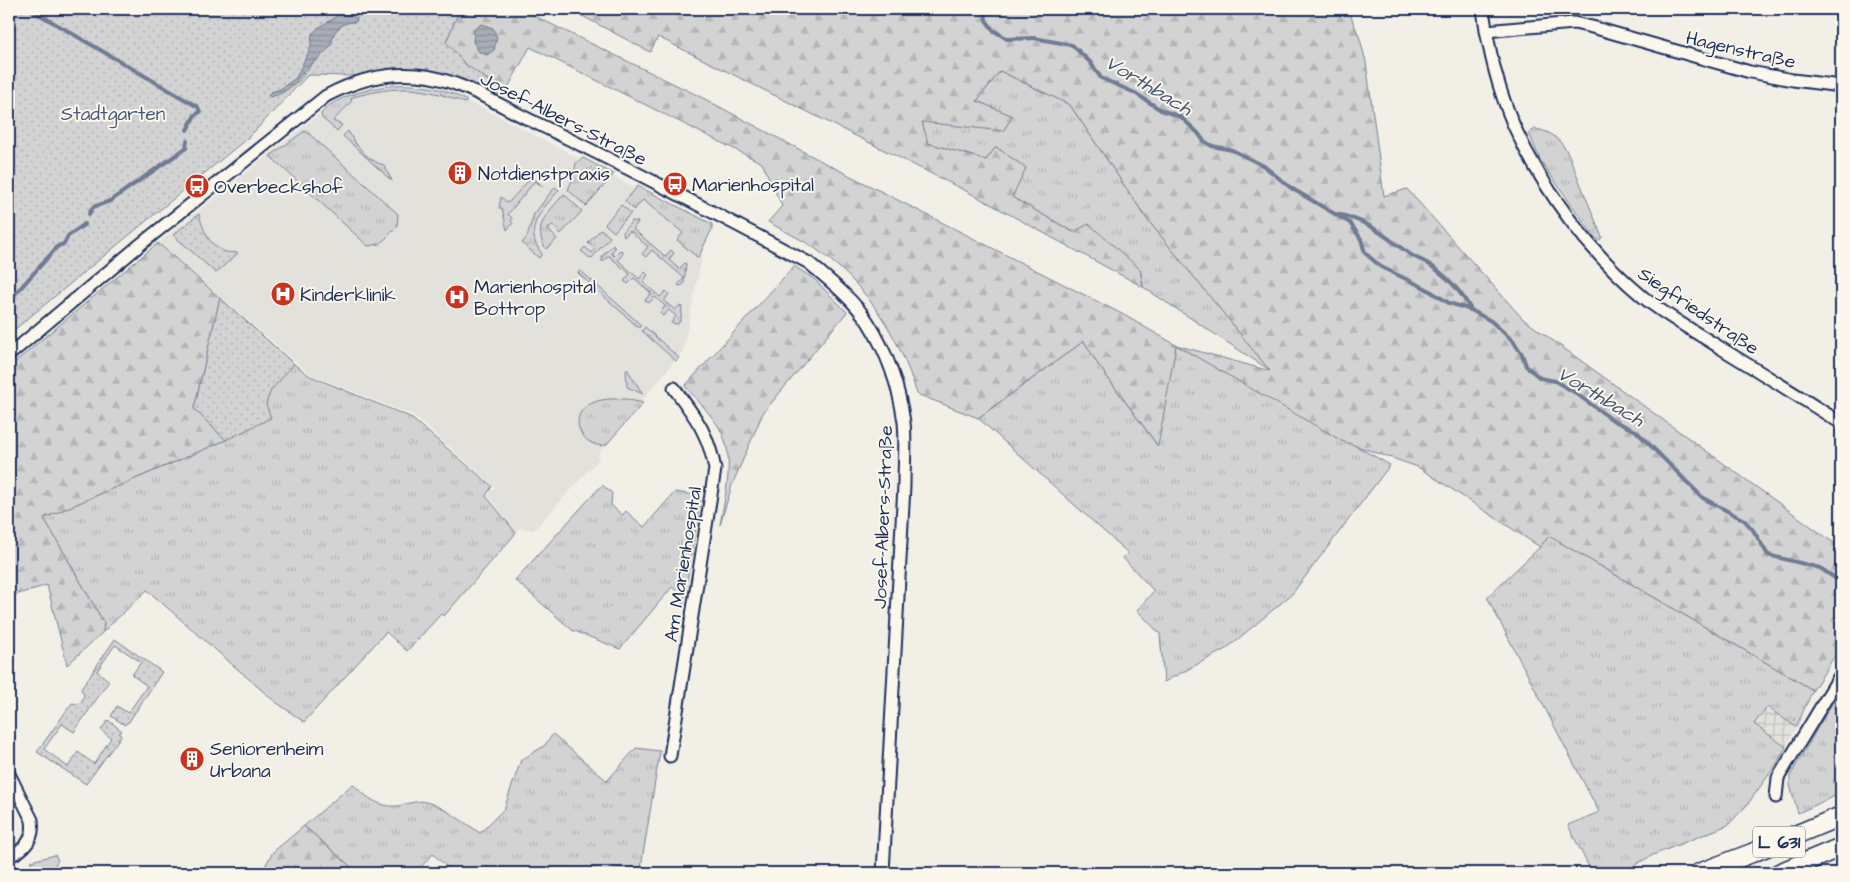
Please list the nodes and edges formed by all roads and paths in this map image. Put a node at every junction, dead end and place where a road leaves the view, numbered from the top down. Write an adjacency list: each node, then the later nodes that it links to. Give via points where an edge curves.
1 (1482, 9): 2 (street, Siegfriedstraße)
2 (1486, 30): 3 (street, Hagenstraße, via 1574,23 1750,72); 6 (street, Siegfriedstraße, via 1511,117 1539,174 1568,216 1610,266 1644,298)
3 (1841, 86)
4 (9, 355): 14 (street, Josef-Albers-Straße, via 326,96 348,84 394,74 432,77 474,92 809,262 842,292 867,321 885,354 897,388 904,423 904,486)
5 (674, 388): 8 (street, Am Marienhospital, via 703,429 714,468)
6 (1841, 423)
7 (1841, 674): 10 (street, via 1778,778)
8 (670, 756)
9 (9, 774): 13 (street, via 32,820 32,834 25,847)
10 (1776, 797)
11 (1841, 816): 15 (main road, L 631)
12 (1841, 847): 16 (main road, L 631)
13 (9, 856)
14 (883, 873)
15 (1699, 873)
16 (1779, 873)

